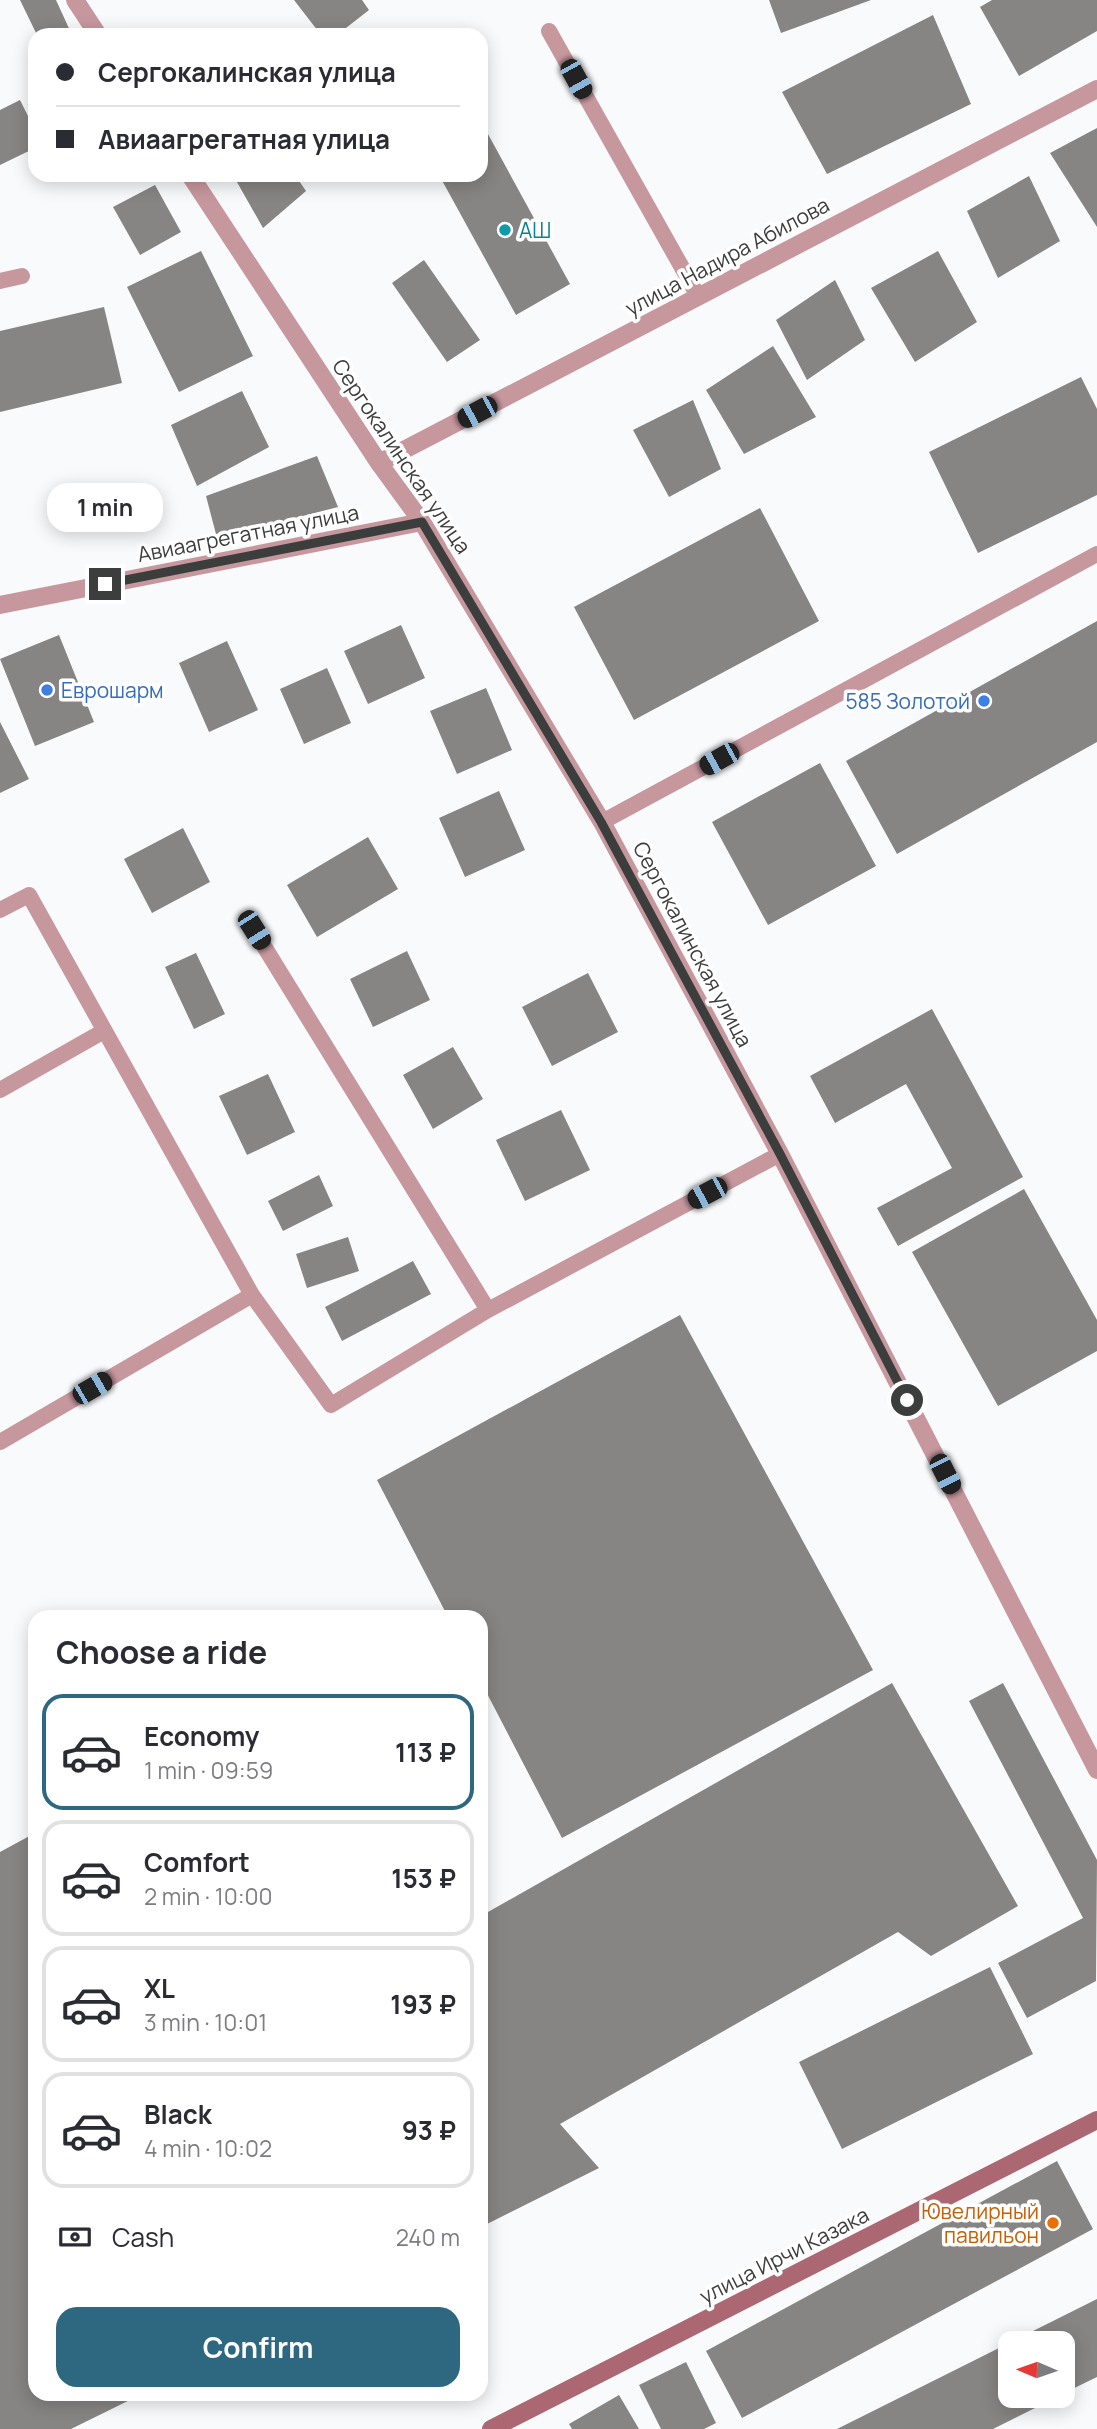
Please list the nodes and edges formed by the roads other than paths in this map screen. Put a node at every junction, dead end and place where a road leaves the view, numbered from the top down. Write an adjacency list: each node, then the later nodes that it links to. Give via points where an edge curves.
1 (75, 0): 2 (street)
2 (93, 28)
3 (549, 31): 8 (lane)
4 (1097, 89): 8 (street, улица Надира Абилова)
5 (195, 182): 9 (street, Сергокалинская улица)
6 (22, 276): 7 (lane)
7 (0, 281)
8 (698, 296): 9 (street, улица Надира Абилова)
9 (379, 463): 10 (street, Сергокалинская улица)
10 (422, 522): 12 (street, Авиаагрегатная улица); 13 (street, Сергокалинская улица)
11 (1097, 554): 13 (lane)
12 (0, 605)
13 (601, 822): 18 (street, Сергокалинская улица)
14 (0, 910): 16 (lane, via 29,895)
15 (254, 930): 20 (lane)
16 (104, 1031): 17 (lane); 19 (lane)
17 (0, 1090)
18 (780, 1154): 20 (lane); 22 (street, Сергокалинская улица)
19 (252, 1295): 20 (lane, via 331,1405); 21 (lane)
20 (488, 1310)
21 (0, 1442)
22 (1097, 1770)
23 (1097, 2119): 24 (main road, улица Ирчи Казака)
24 (491, 2429)

